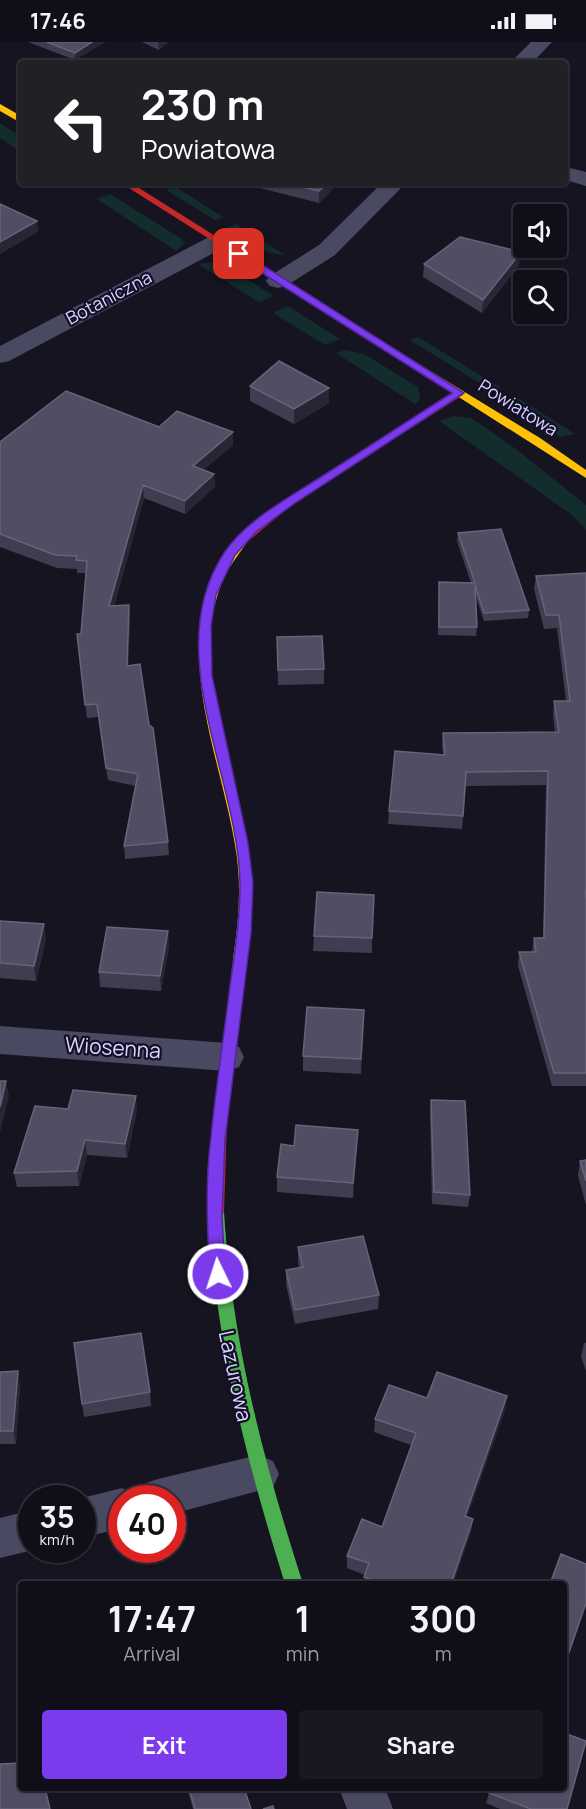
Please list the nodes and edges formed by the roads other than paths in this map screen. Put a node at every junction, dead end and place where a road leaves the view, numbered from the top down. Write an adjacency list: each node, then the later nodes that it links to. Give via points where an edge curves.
1 (542, 42): 2 (street)
2 (523, 60)
3 (0, 107): 4 (street)
4 (18, 118)
5 (568, 174): 6 (street)
6 (586, 179)
7 (130, 186): 9 (street, Powiatowa)
8 (392, 186): 10 (street, via 327,250)
9 (219, 241): 10 (street, Powiatowa); 11 (street, Botaniczna)
10 (278, 281): 12 (street, Powiatowa)
11 (0, 356)
12 (459, 393): 13 (street, Powiatowa); 15 (street, Lazurowa, via 252,529 230,554 215,581 205,626 206,676 247,883 244,933)
13 (586, 475)
14 (0, 1040): 15 (street, Wiosenna)
15 (226, 1057): 16 (street, Lazurowa, via 215,1188 217,1264 236,1390)
16 (258, 1474): 17 (street); 20 (street, Lazurowa)
17 (186, 1491)
18 (18, 1534): 19 (street)
19 (0, 1538)
20 (293, 1581)
21 (364, 1791): 22 (street)
22 (370, 1809)

